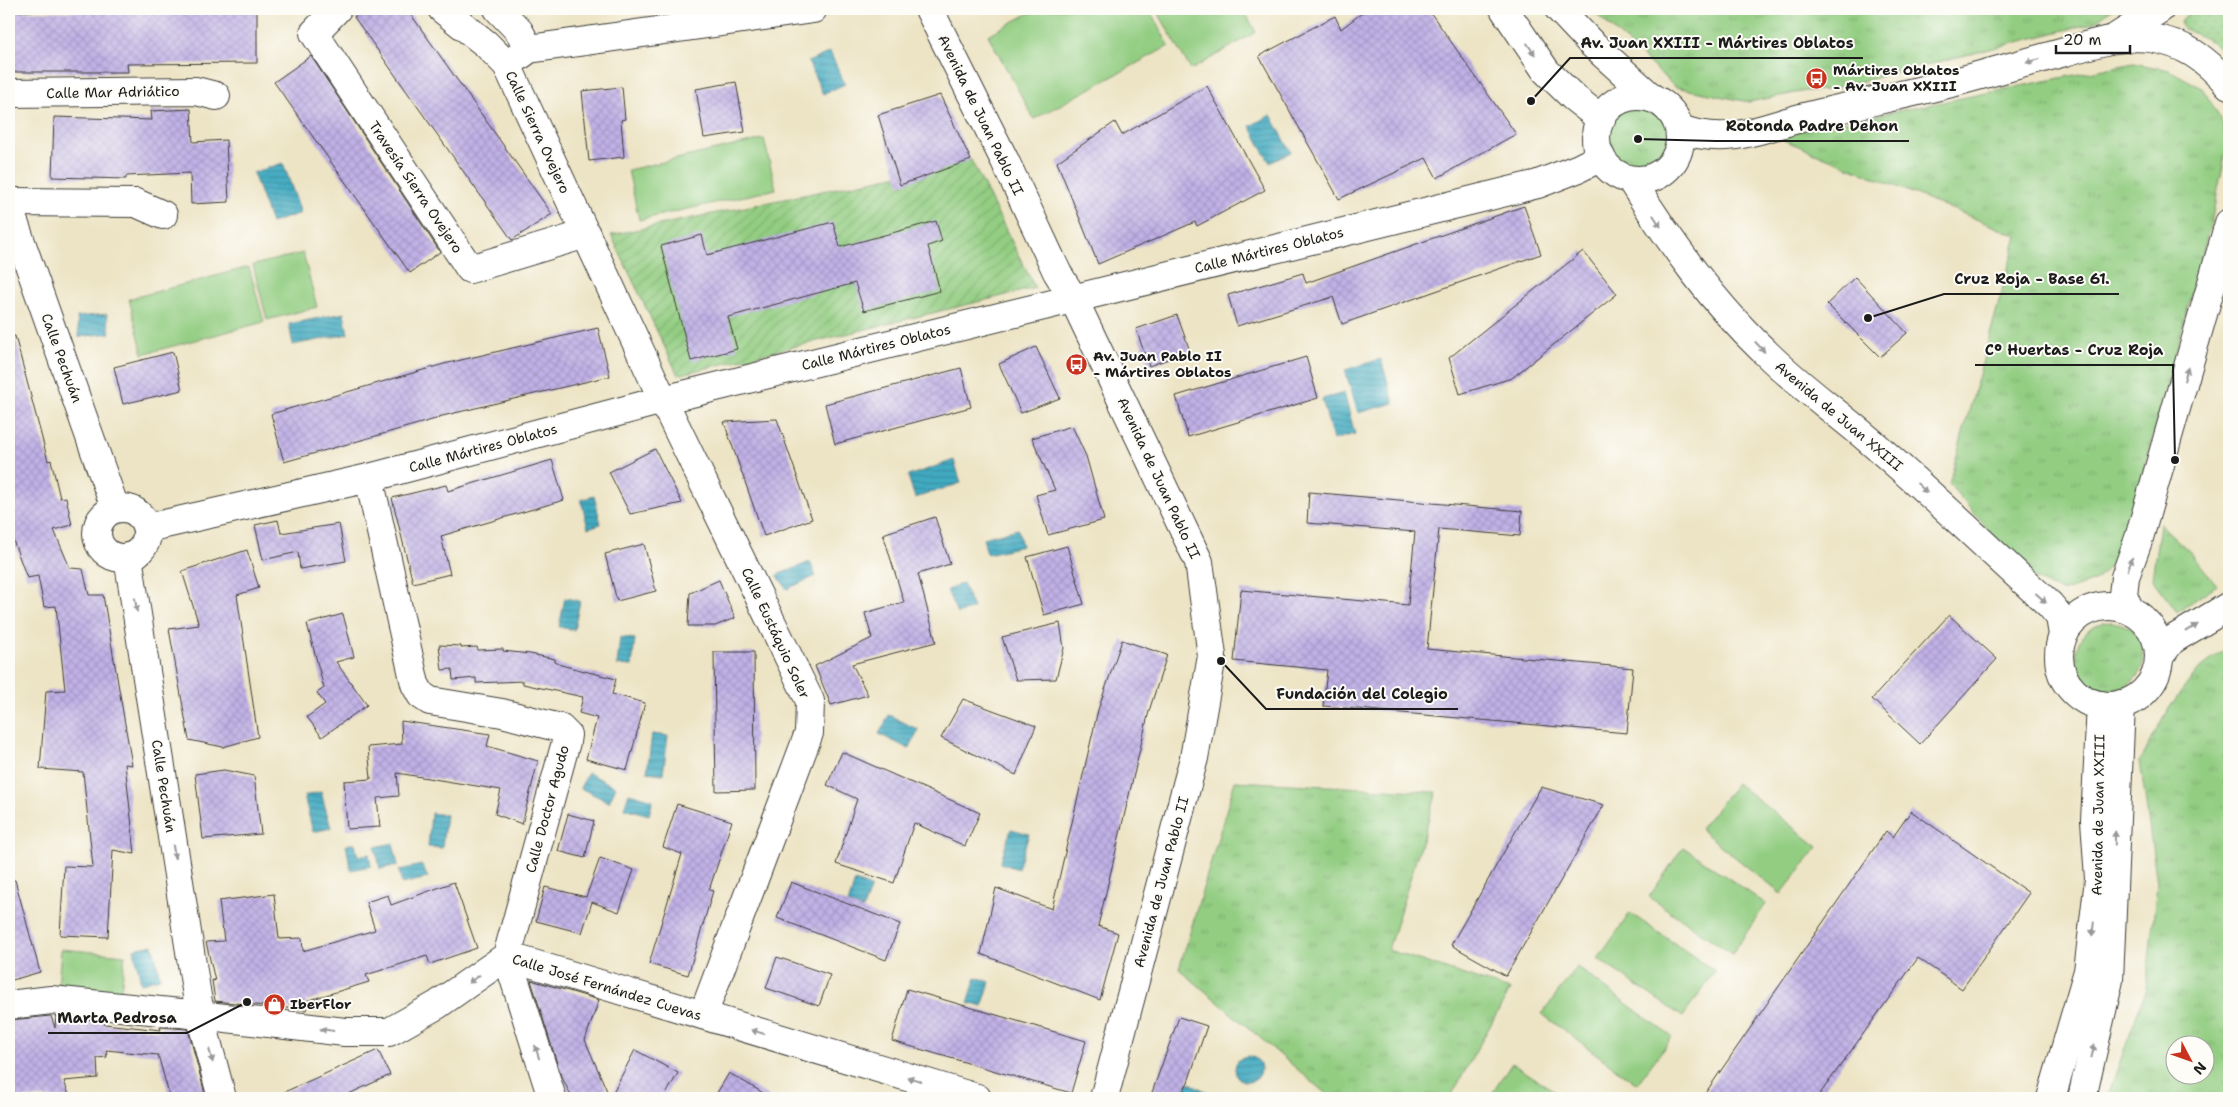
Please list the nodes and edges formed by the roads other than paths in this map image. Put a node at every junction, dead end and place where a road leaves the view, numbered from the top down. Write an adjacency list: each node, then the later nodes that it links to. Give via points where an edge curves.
1 (337, 9): 24 (street, Travesía Sierra Ovejero, via 314,34 470,269)
2 (442, 9): 11 (street)
3 (498, 9): 10 (street, via 519,31)
4 (813, 9): 10 (street, Calle Sierra Ovejero)
5 (929, 9): 25 (street, Avenida de Juan Pablo II, via 1057,272)
6 (1504, 9): 16 (street, one-way to 16, via 1546,71)
7 (1559, 9): 15 (street)
8 (2160, 9): 9 (street)
9 (2114, 39): 12 (street, via 2149,38 2181,46 2210,64); 17 (street, one-way to 17, via 1746,135 1705,136)
10 (529, 49): 11 (street, Calle Sierra Ovejero)
11 (507, 65): 24 (street, Calle Sierra Ovejero)
12 (2229, 85)
13 (9, 94): 14 (street, Calle Mar Adriático, via 196,91)
14 (216, 96)
15 (1652, 98): 16 (street, via 1637,96 1623,99 1610,107); 17 (street, via 1665,105)
16 (1601, 119): 18 (street, via 1597,130)
17 (1680, 129): 19 (street, via 1676,158 1668,168 1657,176)
18 (1600, 156): 19 (street, via 1613,172); 25 (street, Calle Mártires Oblatos, via 1580,168 1538,184)
19 (1631, 180): 33 (street, Avenida de Juan XXIII, one-way to 33, via 1660,226 1707,289 1764,352 1868,439 2050,605 2060,618)
20 (9, 202): 22 (street, via 136,203)
21 (9, 208): 28 (street, Calle Pechuán)
22 (163, 215)
23 (2228, 228): 32 (street, one-way to 23, via 2123,595 2125,578)
24 (586, 234): 26 (street, Calle Sierra Ovejero)
25 (1073, 298): 26 (street, Calle Mártires Oblatos); 43 (street, Avenida de Juan Pablo II, via 1199,562 1212,656 1194,758)
26 (663, 400): 27 (street, Calle Mártires Oblatos); 39 (street, Calle Eustáquio Soler, via 810,700 809,733)
27 (368, 478): 29 (street, Calle Mártires Oblatos); 36 (street, Calle Doctor Agudo, via 421,695 430,701 502,713 560,728 567,735)
28 (115, 508): 29 (street, via 124,507 139,514); 30 (street, via 99,522 97,534 107,553)
29 (147, 528): 30 (street, via 144,547)
30 (128, 557): 38 (street, Calle Pechuán, one-way to 38)
31 (2229, 606): 34 (street, one-way to 31, via 2172,640)
32 (2130, 610): 33 (street, via 2111,605 2091,608 2075,619); 34 (street, via 2150,626)
33 (2063, 635): 35 (street, Avenida de Juan XXIII, via 2059,665 2064,680 2087,701)
34 (2159, 656): 35 (street, via 2156,672 2148,687 2136,698)
35 (2111, 705): 44 (street, Avenida de Juan XXIII, one-way to 44, via 2095,820 2098,879 2088,971); 45 (street, Avenida de Juan XXIII, one-way to 35, via 2110,980)
36 (507, 956): 38 (street, Calle José Fernández Cuevas, one-way to 38, via 436,1005 389,1032 346,1032); 39 (street, Calle José Fernández Cuevas); 41 (street, one-way to 36)
37 (9, 1005): 38 (street, Calle José Fernández Cuevas, via 51,1000)
38 (200, 1014): 40 (street, Calle Pechuán, one-way to 40)
39 (703, 1015): 42 (street, Calle José Fernández Cuevas, one-way to 39)
40 (222, 1098)
41 (552, 1098)
42 (977, 1098)
43 (1104, 1098)
44 (2051, 1098)
45 (2082, 1098)

